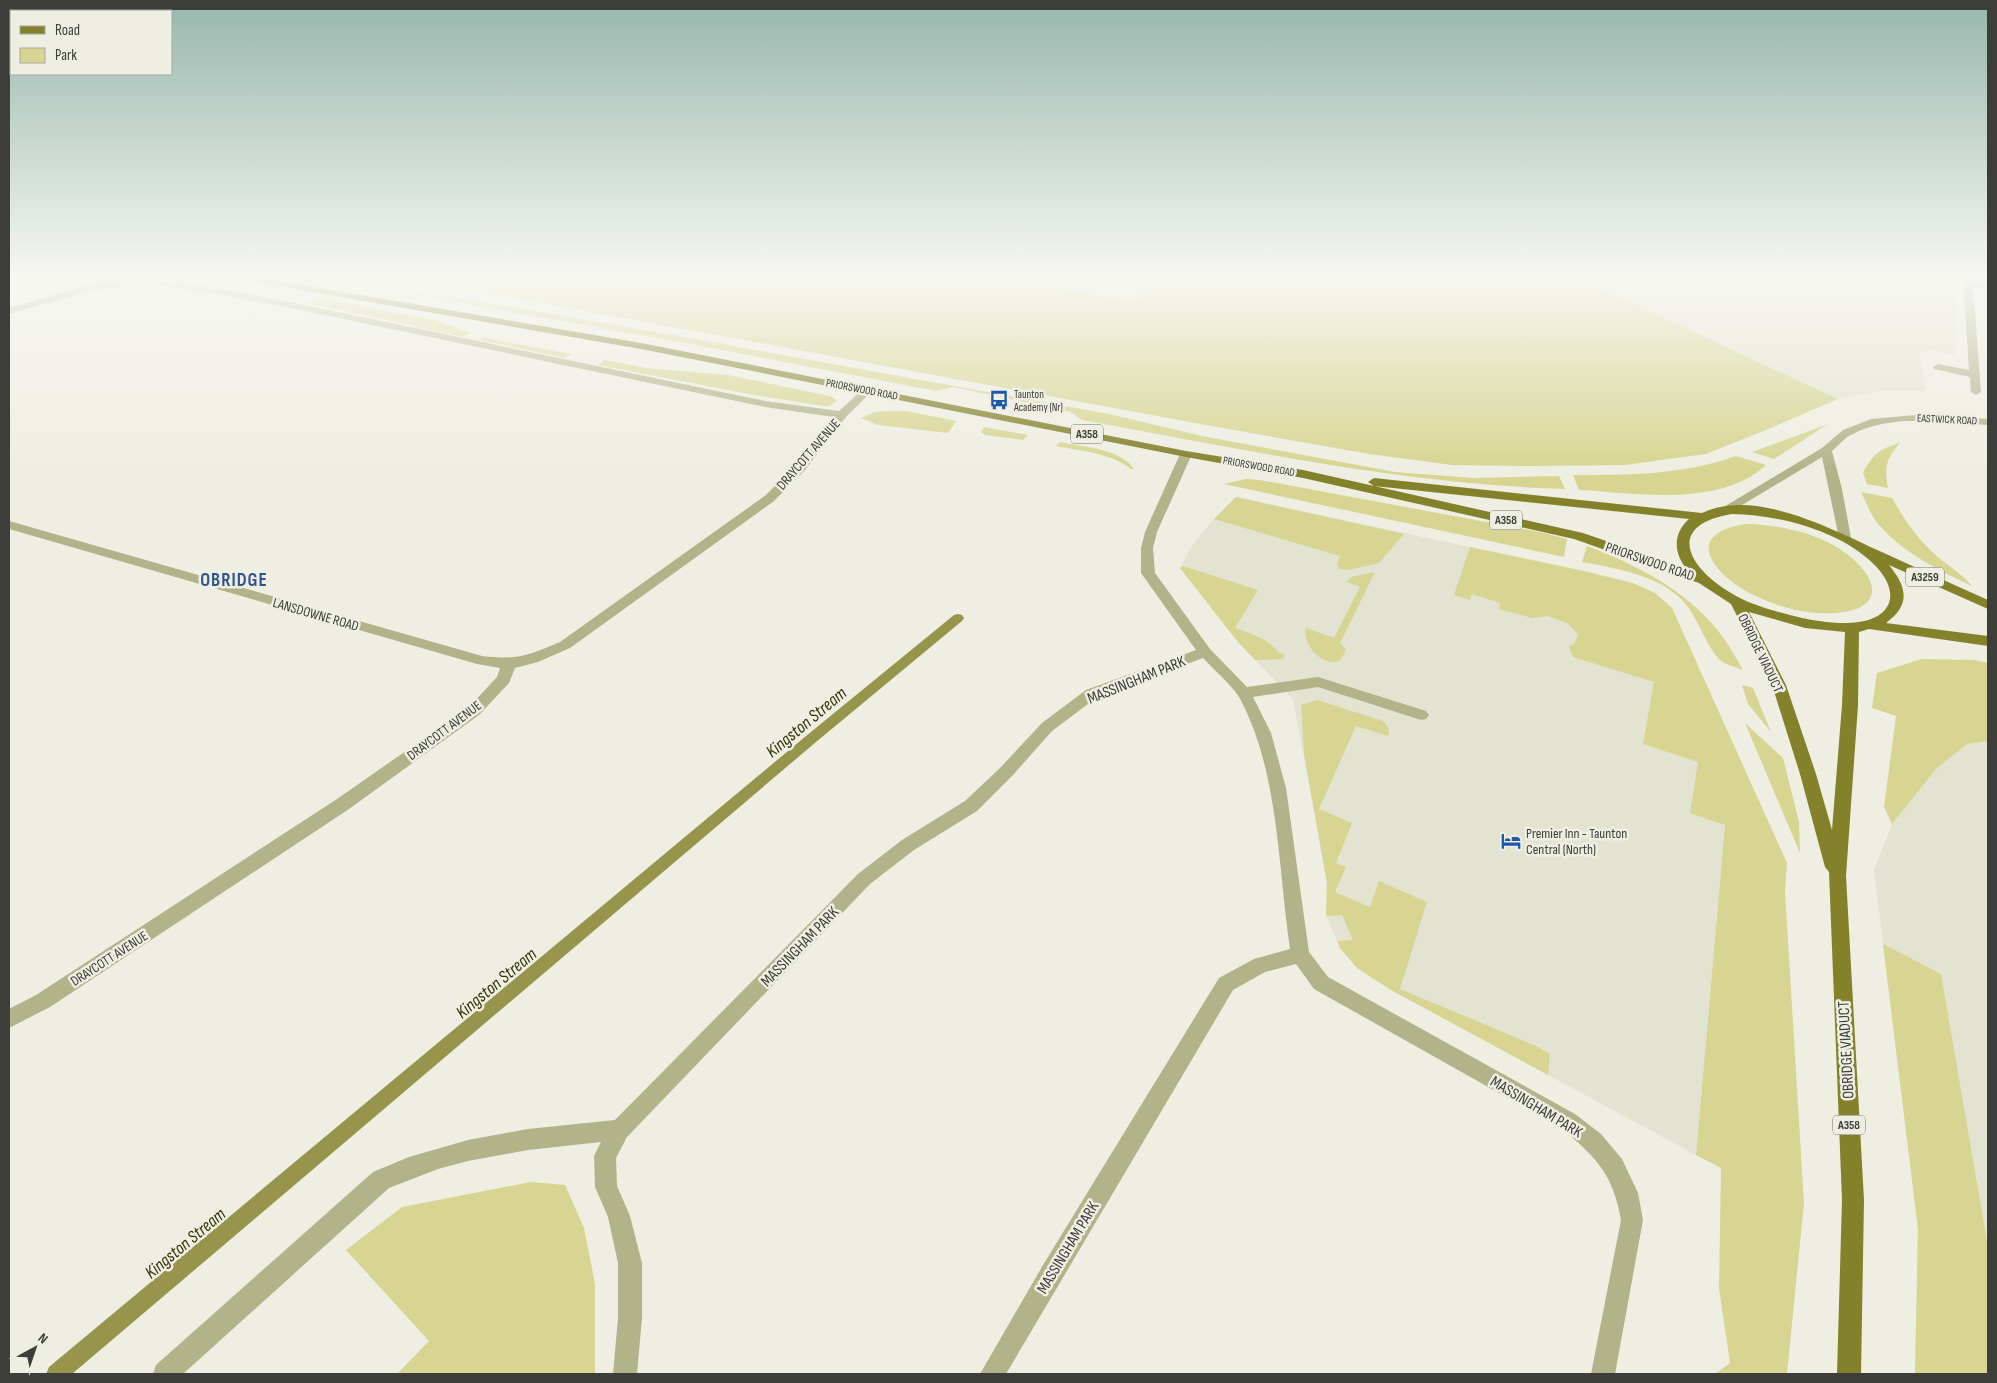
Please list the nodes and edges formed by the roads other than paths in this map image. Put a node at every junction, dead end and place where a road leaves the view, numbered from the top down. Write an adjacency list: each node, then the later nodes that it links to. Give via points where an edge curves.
1 (462, 342): 8 (street, via 756,402)
2 (615, 342): 6 (main road, PRIORSWOOD ROAD / A358)
3 (1973, 342): 5 (street)
4 (1938, 367): 5 (street)
5 (1976, 375): 7 (street)
6 (868, 390): 8 (street, DRAYCOTT AVENUE); 11 (main road, PRIORSWOOD ROAD / A358)
7 (1976, 392)
8 (842, 416): 25 (street, DRAYCOTT AVENUE, via 801,467 770,498 565,645 532,659)
9 (1988, 422): 10 (street, EASTWICK ROAD, via 1927,417 1871,422 1847,432)
10 (1826, 450): 13 (street, EASTWICK ROAD); 16 (street)
11 (1186, 454): 12 (main road, PRIORSWOOD ROAD / A358); 24 (street, MASSINGHAM PARK, via 1152,532 1147,548 1148,573)
12 (1302, 474): 14 (main road, PRIORSWOOD ROAD / A358); 18 (main road, PRIORSWOOD ROAD / A358, via 1584,538)
13 (1723, 511): 14 (main road, PRIORSWOOD ROAD / A358); 16 (main road, PRIORSWOOD ROAD / A358, via 1783,515)
14 (1702, 517): 18 (main road, PRIORSWOOD ROAD / A358, via 1687,528 1682,543 1688,561)
15 (9, 525): 25 (street, LANSDOWNE ROAD, via 464,656)
16 (1845, 538): 17 (main road, PRIORSWOOD ROAD / A358)
17 (1862, 548): 20 (main road, PRIORSWOOD ROAD / A3259); 21 (main road, PRIORSWOOD ROAD / A358, via 1880,563 1892,578 1898,593 1896,606 1886,617)
18 (1704, 580): 19 (main road, PRIORSWOOD ROAD / A358)
19 (1737, 602): 22 (main road, PRIORSWOOD ROAD / A358, via 1775,618 1815,627); 28 (main road, OBRIDGE VIADUCT / A358, via 1779,685)
20 (1988, 605)
21 (1870, 625): 22 (main road, PRIORSWOOD ROAD / A358); 23 (main road, PRIORSWOOD ROAD)
22 (1852, 628): 28 (main road, OBRIDGE VIADUCT / A358, via 1850,706)
23 (1988, 641)
24 (1205, 652): 26 (street, MASSINGHAM PARK); 31 (street, MASSINGHAM PARK, via 1091,694 1047,727 971,806 908,845 864,879)
25 (509, 664): 30 (street, DRAYCOTT AVENUE, via 504,679 459,722 335,810 43,1002)
26 (1244, 693): 27 (street, via 1318,682); 29 (street, MASSINGHAM PARK, via 1263,733 1278,788)
27 (1421, 715)
28 (1836, 876): 36 (main road, OBRIDGE VIADUCT / A358, via 1853,1200)
29 (1300, 955): 34 (street, MASSINGHAM PARK, via 1261,966 1226,984); 35 (street, MASSINGHAM PARK, via 1321,983 1568,1121 1593,1141 1614,1167 1626,1192 1632,1220)
30 (9, 1019)
31 (620, 1130): 32 (street, via 510,1141 408,1167 381,1180); 33 (street, MASSINGHAM PARK, via 605,1156 605,1163 606,1187 619,1216 630,1263)
32 (165, 1374)
33 (625, 1374)
34 (992, 1374)
35 (1603, 1374)
36 (1849, 1374)

